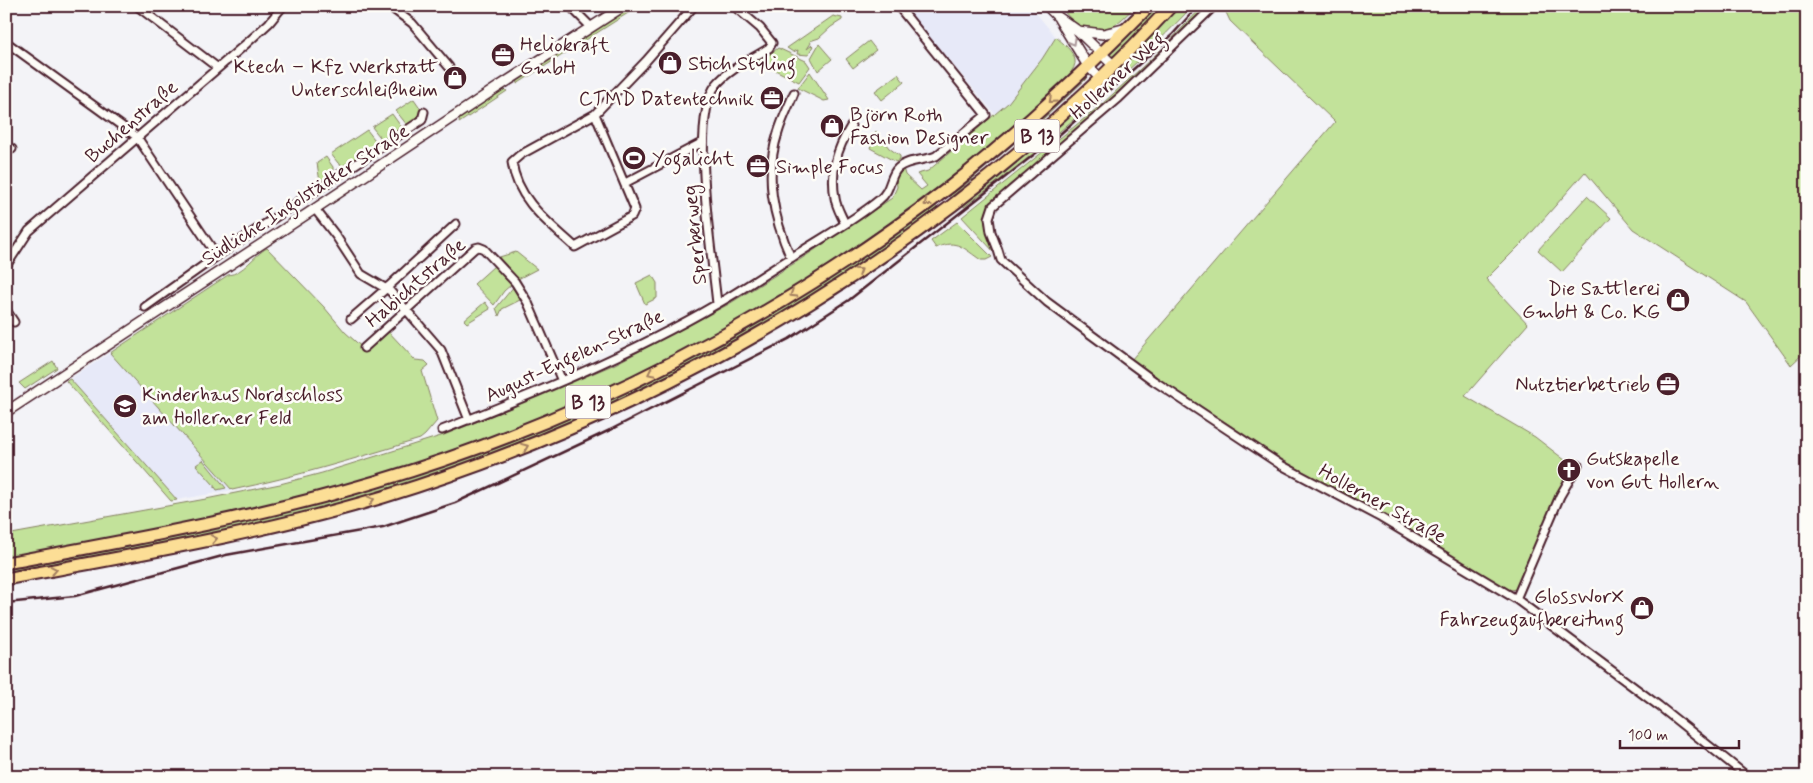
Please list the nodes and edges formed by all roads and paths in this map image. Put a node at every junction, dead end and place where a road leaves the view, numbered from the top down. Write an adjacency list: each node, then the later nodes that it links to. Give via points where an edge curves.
1 (283, 6): 22 (street, Buchenstraße, via 269,23)
2 (389, 6): 21 (street, via 412,23)
3 (570, 6): 14 (street)
4 (624, 6): 14 (street, Südliche Ingolstädter Straße)
5 (694, 6): 26 (street)
6 (734, 6): 29 (street, Sperberweg, via 772,43 715,86 706,107)
7 (898, 6): 33 (street, August-Engelen-Straße, via 986,115 936,156 905,163 896,170 889,191)
8 (1047, 6): 13 (street)
9 (1149, 6): 15 (main road, B 13)
10 (1171, 6): 19 (main road, B 13)
11 (1214, 6): 36 (street, Hollerner Weg, via 1119,98 993,206 989,218 991,232)
12 (138, 7): 22 (street)
13 (1058, 17): 16 (street); 20 (street, one-way to 20)
14 (591, 27): 31 (street, Südliche Ingolstädter Straße)
15 (1127, 28): 16 (street, via 1103,34); 18 (main road, B 13)
16 (1078, 31): 18 (street)
17 (6, 42): 28 (street)
18 (1101, 54): 19 (street); 20 (main road, B 13)
19 (1113, 65): 23 (main road, B 13)
20 (1088, 66): 23 (street); 51 (main road, B 13, one-way to 51, via 961,178 864,248 734,330 599,397 518,433 438,462 288,507)
21 (449, 67)
22 (218, 68): 28 (street, Buchenstraße)
23 (1100, 78): 52 (main road, B 13, one-way to 23, via 233,536 381,497 463,470 589,420 743,343 877,260 1000,166)
24 (794, 93): 35 (street, via 773,151 770,185 778,228)
25 (424, 112): 34 (street, via 422,120)
26 (595, 114): 30 (street); 30 (street, via 520,154 512,162 513,168 528,202 575,247 634,213)
27 (851, 126): 33 (street, via 836,154 834,169 835,200)
28 (137, 137): 34 (street); 37 (street, Buchenstraße, via 29,231)
29 (703, 142): 30 (street); 39 (street, Sperberweg)
30 (625, 184)
31 (315, 209): 38 (street, via 361,274); 47 (street, Südliche Ingolstädter Straße)
32 (456, 224): 38 (street)
33 (845, 224): 35 (street, August-Engelen-Straße)
34 (217, 256): 40 (street)
35 (791, 258): 39 (street, August-Engelen-Straße)
36 (1001, 260): 53 (street, Hollerner Straße, via 1047,302 1154,381 1226,429 1281,465 1381,518)
37 (6, 266)
38 (385, 288): 42 (street); 43 (street)
39 (717, 304): 46 (street, August-Engelen-Straße, via 639,346)
40 (145, 307)
41 (6, 310): 44 (street)
42 (406, 310): 45 (street, Habichtstraße); 46 (street, Habichtstraße, via 475,248 483,248 515,282 528,303); 48 (street, via 441,350)
43 (351, 319)
44 (14, 322)
45 (364, 348)
46 (562, 381): 48 (street, August-Engelen-Straße)
47 (6, 412)
48 (469, 420): 49 (street, August-Engelen-Straße)
49 (442, 430)
50 (1578, 465): 53 (street, via 1560,496)
51 (6, 563)
52 (6, 579)
53 (1516, 599): 54 (street, Hollerner Straße)
54 (1748, 777)

